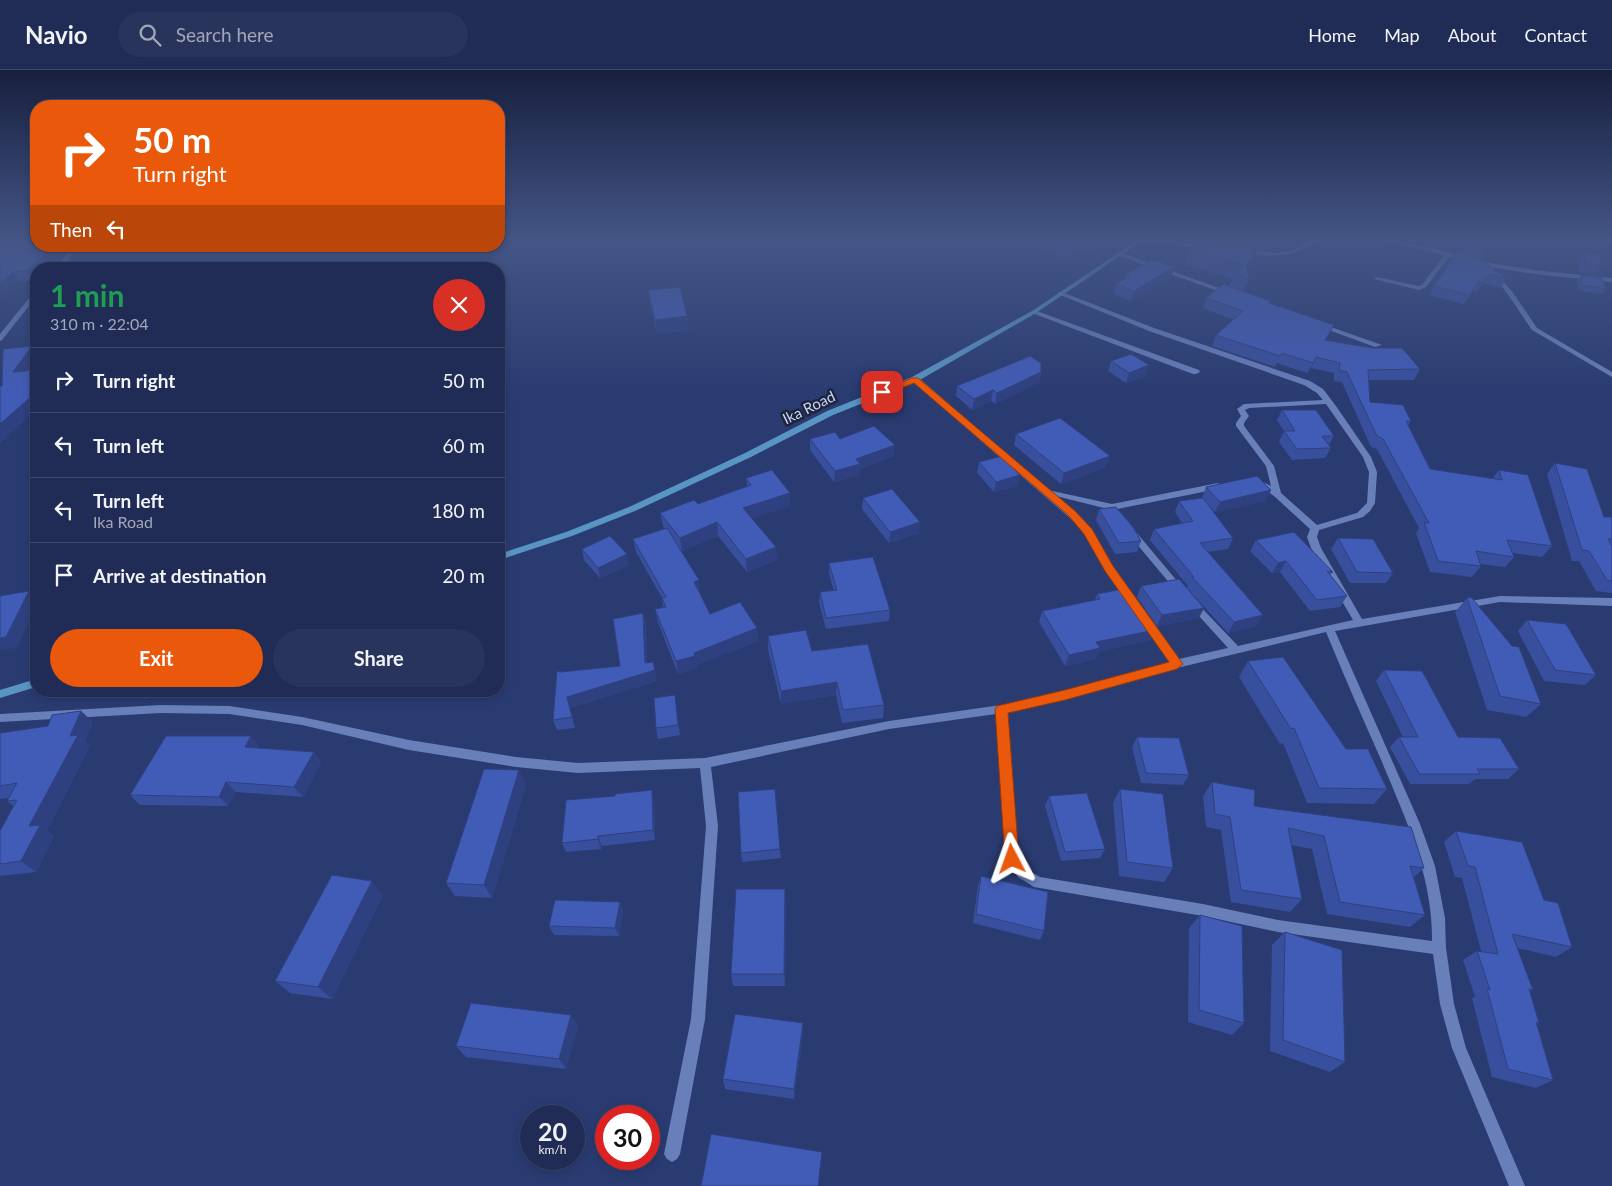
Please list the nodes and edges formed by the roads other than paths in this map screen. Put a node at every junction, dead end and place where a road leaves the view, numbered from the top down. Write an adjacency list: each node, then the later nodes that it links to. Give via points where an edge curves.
1 (1063, 291): 4 (street, Ika Road)
2 (1225, 291): 5 (street)
3 (1509, 291): 12 (street, via 1534,329)
4 (1060, 293): 7 (street, Ika Road); 14 (street, via 1211,351 1307,383 1320,391)
5 (1239, 296)
6 (30, 301): 9 (street)
7 (1034, 312): 11 (street); 13 (street, Ika Road)
8 (1313, 322): 10 (street)
9 (0, 339)
10 (1378, 345)
11 (1196, 372)
12 (1612, 375)
13 (915, 379): 17 (street); 21 (street, Ika Road, via 830,413 632,509)
14 (1328, 402): 18 (street, via 1247,406 1242,409 1245,416 1240,426 1270,466); 20 (street, via 1371,464 1371,502 1360,515)
15 (1255, 482): 18 (street)
16 (1227, 484): 19 (street)
17 (1047, 492): 19 (street); 26 (street, via 1088,532 1109,568)
18 (1276, 494): 20 (street)
19 (1112, 507): 25 (street)
20 (1315, 528): 23 (street, via 1312,536 1316,548)
21 (505, 555)
22 (1612, 602): 23 (street, via 1500,599)
23 (1360, 623): 24 (street)
24 (1330, 628): 25 (street); 32 (street, via 1429,866 1439,918)
25 (1237, 651): 26 (street)
26 (1177, 664): 29 (street)
27 (30, 685): 28 (street)
28 (0, 694)
29 (1001, 709): 31 (street, via 889,725); 32 (street, via 1012,859 1022,873 1038,883 1203,910 1278,926)
30 (0, 718): 31 (street, via 160,709 229,710 516,762 578,768)
31 (705, 763): 33 (street, via 712,826 698,1019)
32 (1439, 948): 34 (street, via 1447,1004 1459,1048)
33 (672, 1154)
34 (1518, 1186)

